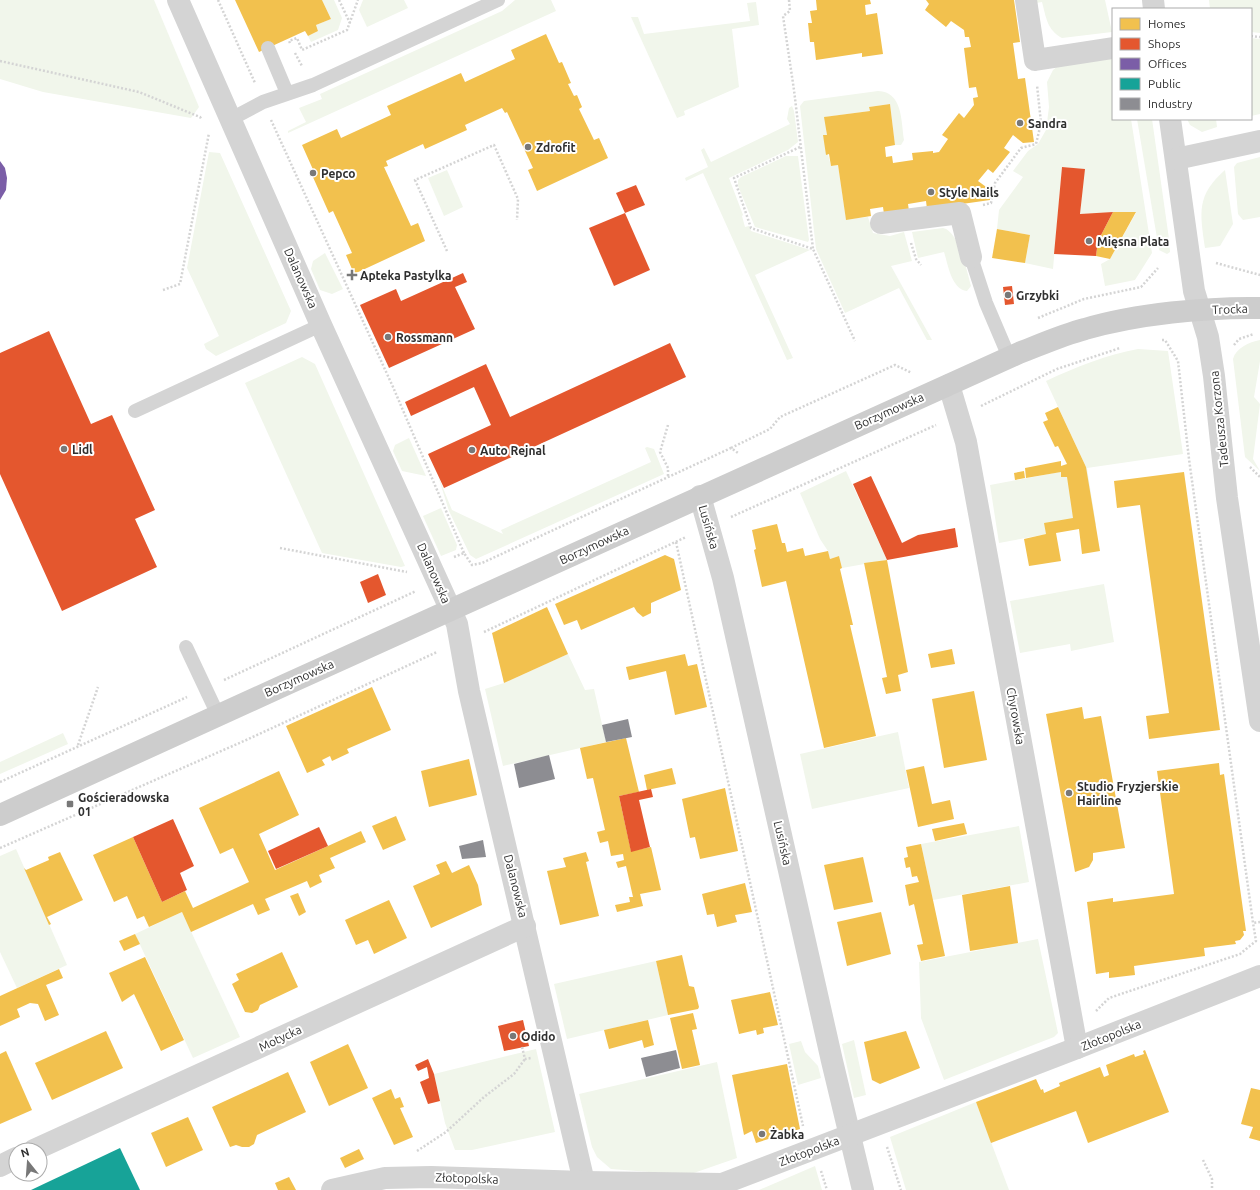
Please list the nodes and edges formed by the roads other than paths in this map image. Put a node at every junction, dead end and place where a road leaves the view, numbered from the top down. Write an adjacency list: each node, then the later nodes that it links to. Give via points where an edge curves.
1 (178, 0): 7 (street, Dalanowska)
2 (498, 0): 6 (lane, via 313,85)
3 (1026, 0): 5 (street, via 1035,60)
4 (268, 48): 6 (lane)
5 (1112, 48)
6 (287, 93): 7 (lane)
7 (231, 119): 15 (street, Dalanowska)
8 (1170, 120): 10 (street, Tadeusza Korzona)
9 (1260, 141): 10 (street)
10 (1176, 159): 14 (street, Tadeusza Korzona, via 1194,291)
11 (881, 223): 12 (street, via 960,213)
12 (971, 257): 16 (lane, via 986,303)
13 (1260, 308): 14 (street, Trocka)
14 (1200, 310): 16 (street, Borzymowska, via 1129,319 1084,329); 23 (street, Tadeusza Korzona, via 1208,337 1214,376 1227,498)
15 (321, 325): 18 (lane); 20 (street, Dalanowska, via 424,570)
16 (1009, 358): 17 (street, Borzymowska)
17 (949, 385): 19 (street, Borzymowska); 27 (street, Chyrowska, via 968,450)
18 (134, 412)
19 (700, 496): 20 (street, Borzymowska); 28 (street, Lusińska, via 725,586)
20 (451, 610): 22 (street, Borzymowska); 25 (street, Dalanowska, via 457,624 469,691)
21 (186, 647): 22 (lane)
22 (218, 715): 24 (street, Borzymowska)
23 (1260, 721)
24 (0, 815)
25 (525, 926): 29 (street, Motycka); 30 (street, Dalanowska)
26 (1260, 976): 27 (street, Złotopolska)
27 (1076, 1040): 28 (street, Złotopolska)
28 (850, 1136): 30 (street, Złotopolska, via 722,1184); 32 (street, Lusińska)
29 (48, 1144)
30 (584, 1182): 31 (street, Złotopolska, via 431,1176 385,1178)
31 (332, 1190)
32 (864, 1190)

